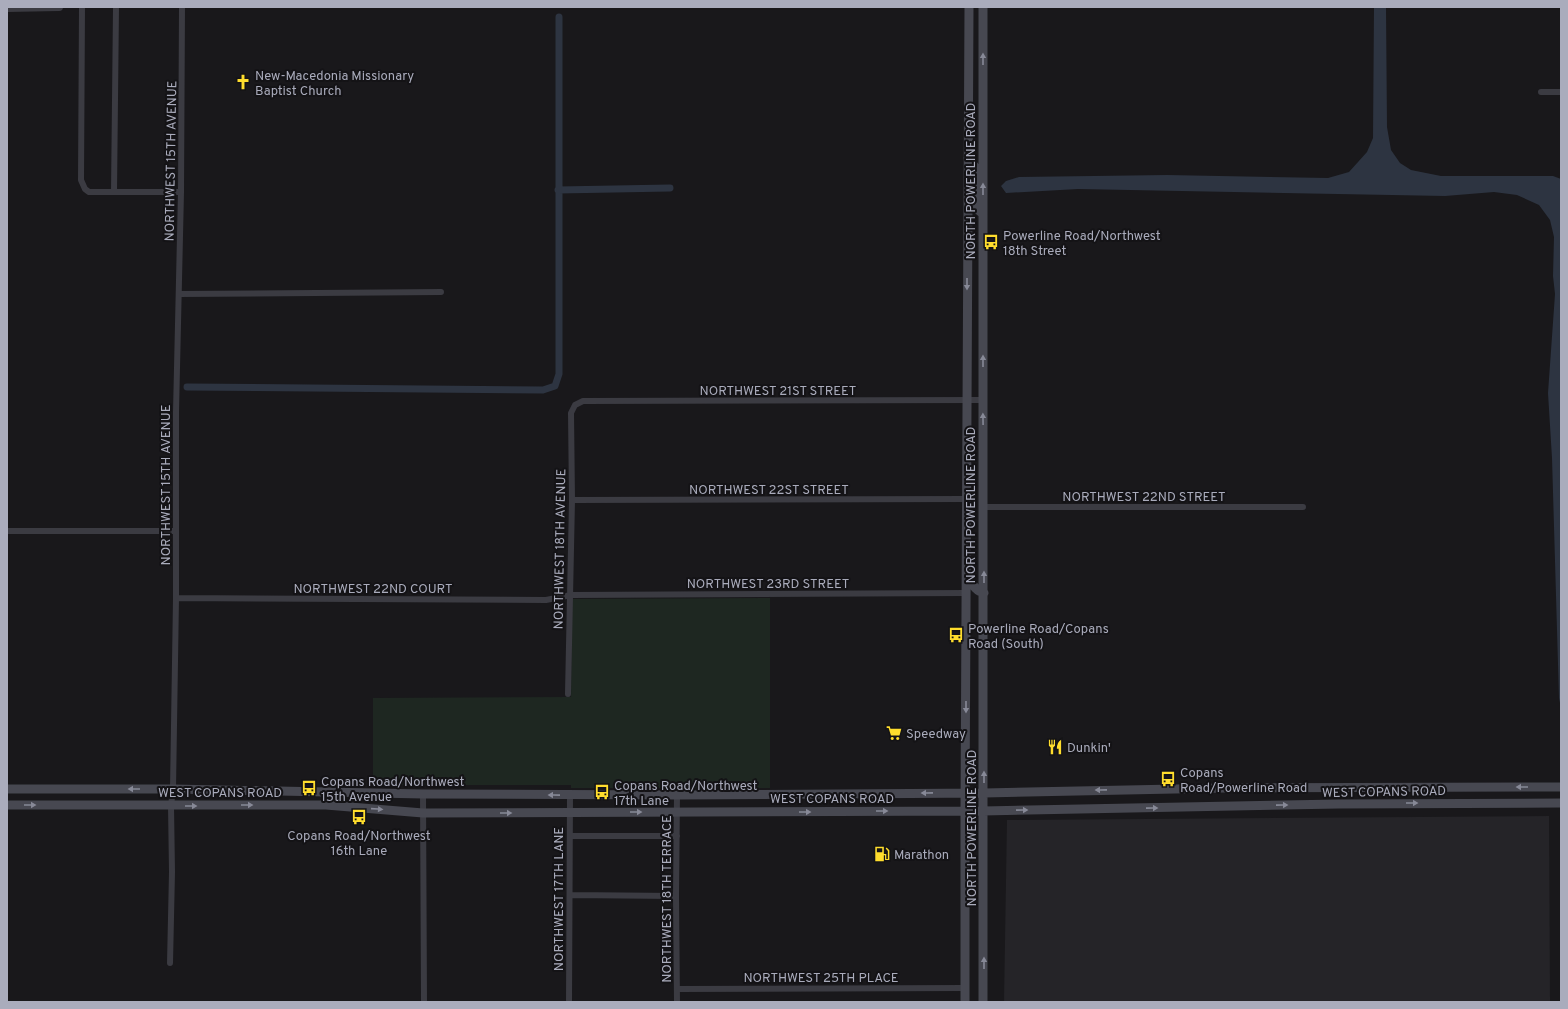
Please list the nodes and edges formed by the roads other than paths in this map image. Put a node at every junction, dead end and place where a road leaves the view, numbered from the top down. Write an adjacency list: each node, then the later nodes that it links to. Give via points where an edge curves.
1 (59, 7): 7 (street)
2 (82, 7): 11 (street, via 82,180 84,189 90,192)
3 (116, 7): 11 (street)
4 (182, 7): 12 (street, NORTHWEST 15TH AVENUE)
5 (969, 7): 10 (main road, NORTH POWERLINE ROAD)
6 (983, 7): 13 (main road, NORTH POWERLINE ROAD, one-way to 6)
7 (7, 8)
8 (1541, 92): 9 (street)
9 (1561, 92)
10 (968, 158): 13 (main road, via 975,167 976,208); 16 (main road, NORTH POWERLINE ROAD, one-way to 16)
11 (114, 192): 12 (street)
12 (181, 192): 15 (street, NORTHWEST 15TH AVENUE)
13 (983, 214): 17 (main road, NORTH POWERLINE ROAD, one-way to 13)
14 (441, 292): 15 (street)
15 (179, 294): 24 (street, NORTHWEST 15TH AVENUE)
16 (967, 400): 17 (street, NORTHWEST 21ST STREET); 18 (street, NORTHWEST 21ST STREET, via 583,401); 19 (main road, NORTH POWERLINE ROAD)
17 (983, 400): 22 (main road, NORTH POWERLINE ROAD, one-way to 17)
18 (575, 405): 20 (street, NORTHWEST 18TH AVENUE, via 571,413)
19 (967, 499): 20 (street, NORTHWEST 22ST STREET); 25 (main road, NORTH POWERLINE ROAD)
20 (572, 500): 28 (street, NORTHWEST 18TH AVENUE)
21 (1303, 507): 22 (street, NORTHWEST 22ND STREET)
22 (984, 508): 27 (main road, NORTH POWERLINE ROAD, one-way to 22)
23 (7, 531): 24 (street)
24 (176, 531): 29 (street, NORTHWEST 15TH AVENUE)
25 (966, 575): 26 (main road, NORTH POWERLINE ROAD); 27 (main road, via 978,592)
26 (966, 593): 28 (street, NORTHWEST 23RD STREET); 35 (main road, NORTH POWERLINE ROAD, one-way to 35)
27 (984, 593): 34 (main road, NORTH POWERLINE ROAD, one-way to 27)
28 (571, 595): 29 (street, NORTHWEST 22ND COURT, via 546,600); 30 (street, NORTHWEST 18TH AVENUE)
29 (176, 598): 33 (street, NORTHWEST 15TH AVENUE)
30 (568, 694)
31 (1561, 787): 34 (main road, WEST COPANS ROAD, one-way to 34)
32 (7, 789): 33 (main road, WEST COPANS ROAD, one-way to 32)
33 (173, 789): 36 (main road, WEST COPANS ROAD); 41 (street, NORTHWEST 15TH AVENUE)
34 (984, 792): 35 (main road, WEST COPANS ROAD); 43 (main road, NORTH POWERLINE ROAD)
35 (966, 793): 38 (main road, WEST COPANS ROAD, one-way to 38); 42 (main road, NORTH POWERLINE ROAD)
36 (423, 794): 37 (main road, WEST COPANS ROAD, one-way to 36); 46 (street)
37 (570, 795): 38 (main road, WEST COPANS ROAD); 44 (street, NORTHWEST 17TH LANE)
38 (678, 795): 45 (street, NORTHWEST 18TH TERRACE)
39 (1561, 803): 43 (main road, WEST COPANS ROAD, one-way to 39, via 1339,804)
40 (7, 805): 41 (main road, WEST COPANS ROAD, one-way to 41)
41 (171, 806): 46 (main road, WEST COPANS ROAD, one-way to 46, via 326,805); 51 (street, NORTHWEST 15TH AVENUE)
42 (965, 811): 43 (main road, WEST COPANS ROAD); 45 (main road, WEST COPANS ROAD, one-way to 42); 52 (main road, NORTH POWERLINE ROAD)
43 (983, 811): 58 (main road, NORTH POWERLINE ROAD, one-way to 43)
44 (570, 812): 45 (main road, WEST COPANS ROAD, one-way to 45); 46 (main road, WEST COPANS ROAD, one-way to 44); 47 (street, NORTHWEST 17TH LANE)
45 (677, 812): 48 (street, NORTHWEST 18TH TERRACE)
46 (423, 813): 54 (street)
47 (570, 836): 48 (street); 49 (street, NORTHWEST 17TH LANE)
48 (677, 836): 50 (street, NORTHWEST 18TH TERRACE)
49 (570, 895): 50 (street); 55 (street, NORTHWEST 17TH LANE)
50 (676, 896): 53 (street, NORTHWEST 18TH TERRACE)
51 (170, 963)
52 (965, 988): 53 (street, NORTHWEST 25TH PLACE); 57 (main road, NORTH POWERLINE ROAD)
53 (677, 989): 56 (street, NORTHWEST 18TH TERRACE)
54 (424, 1002)
55 (569, 1002)
56 (677, 1002)
57 (965, 1002)
58 (983, 1002)

